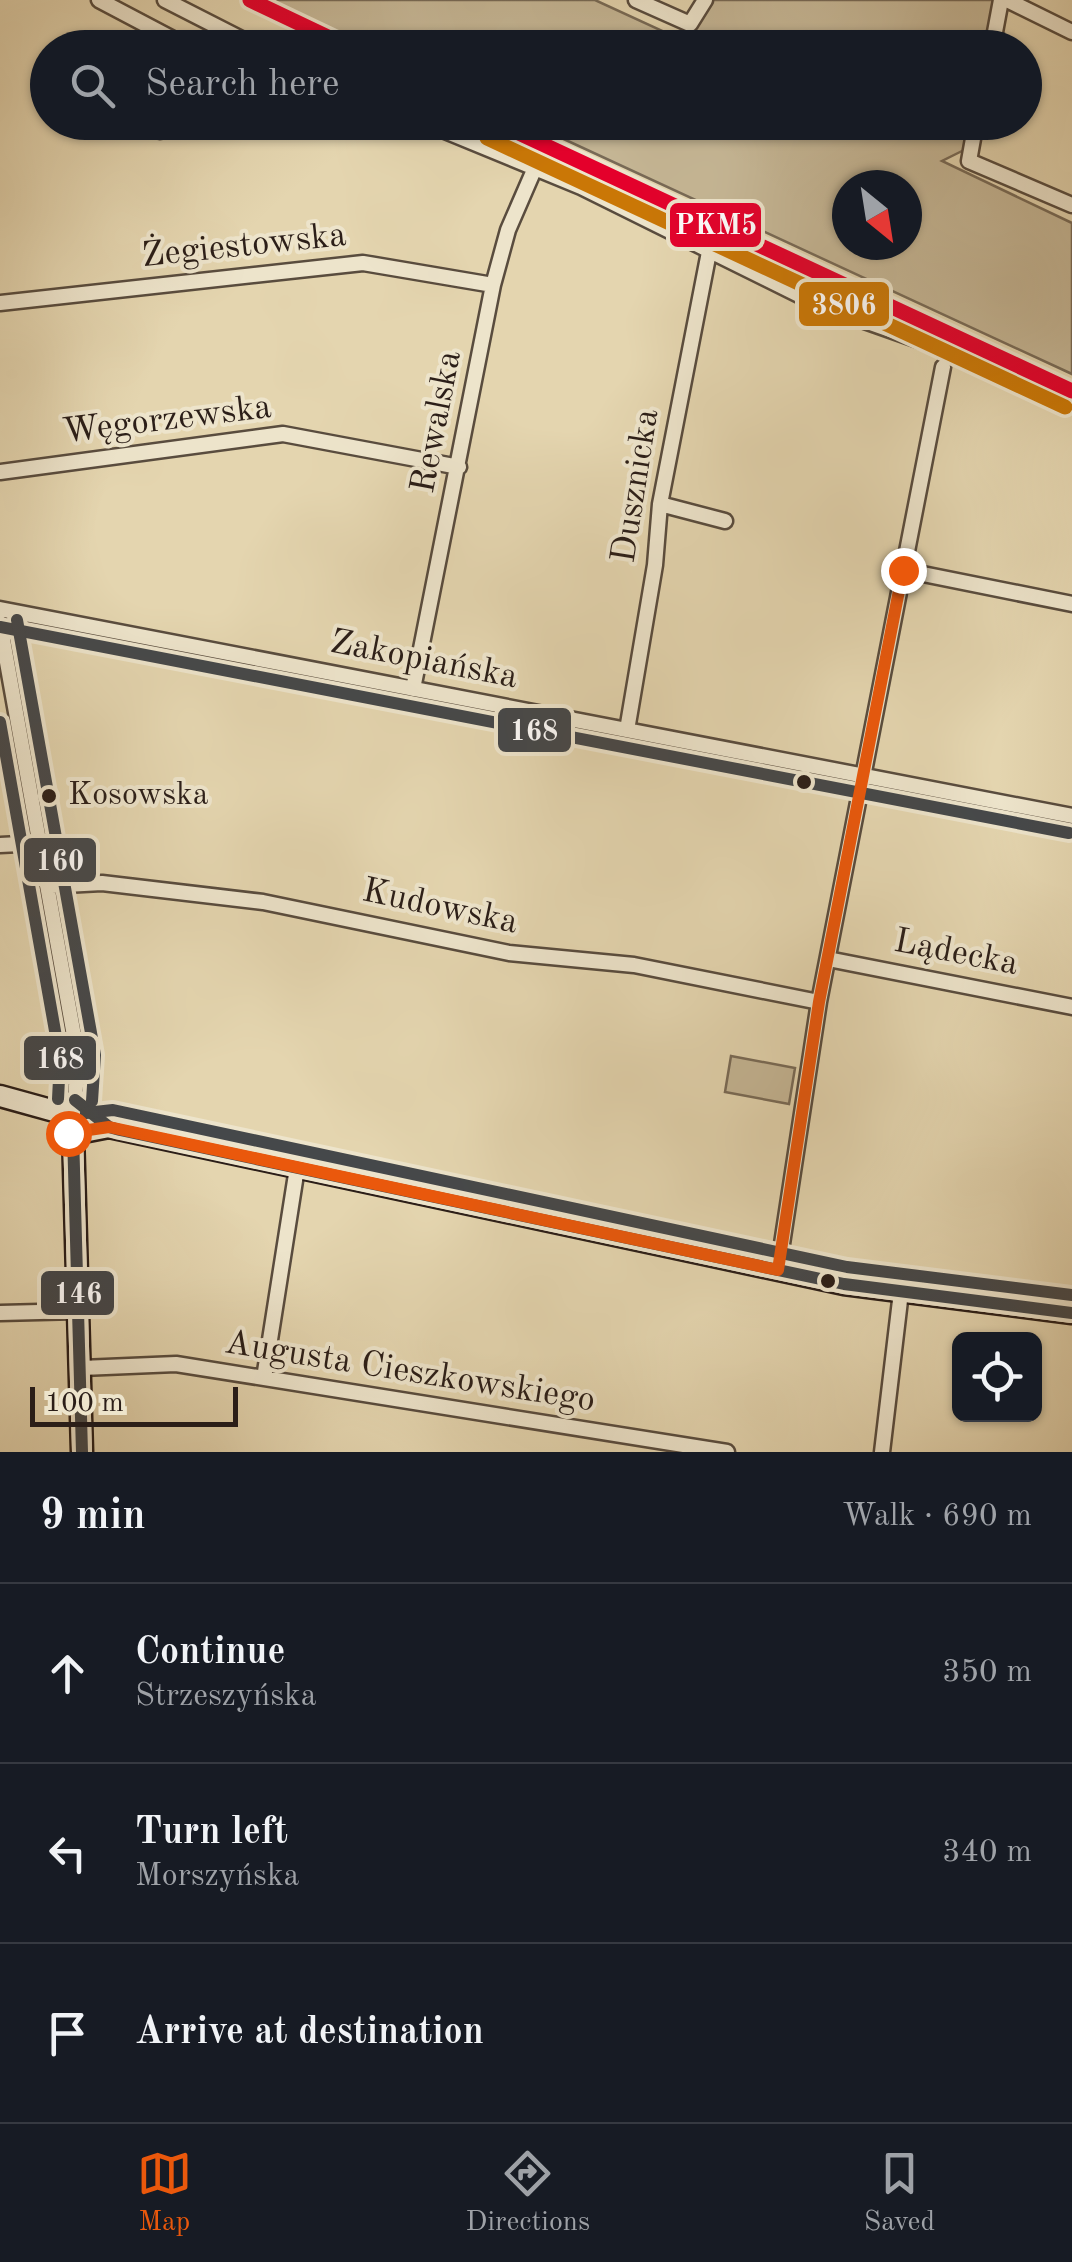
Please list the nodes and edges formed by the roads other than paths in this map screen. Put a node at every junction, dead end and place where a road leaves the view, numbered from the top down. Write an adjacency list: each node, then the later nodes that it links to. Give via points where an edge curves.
1 (98, 0): 6 (street)
2 (165, 0): 7 (street)
3 (636, 0): 4 (street, via 690,24)
4 (705, 0)
5 (1004, 0): 8 (street); 9 (street)
6 (156, 30)
7 (220, 30)
8 (996, 30)
9 (1072, 32)
10 (465, 140): 12 (street)
11 (973, 140): 13 (street, via 969,160)
12 (534, 170): 14 (street); 15 (street, Rewalska)
13 (1072, 205)
14 (709, 252): 17 (street, via 818,305); 21 (street, Dusznicka)
15 (493, 286): 16 (street, Żegiestowska, via 363,264); 19 (street, Rewalska)
16 (0, 303)
17 (924, 342)
18 (943, 367): 23 (street)
19 (459, 467): 20 (street, Węgorzewska, via 271,434); 27 (street, Rewalska)
20 (0, 472)
21 (660, 504): 22 (street); 28 (street, Dusznicka)
22 (725, 521)
23 (903, 570): 24 (street); 29 (street)
24 (1072, 604)
25 (0, 609): 27 (street, Zakopiańska)
26 (0, 623): 32 (street)
27 (413, 689): 28 (street, Zakopiańska)
28 (627, 730): 29 (street, Zakopiańska)
29 (861, 775): 30 (street, Zakopiańska); 34 (street)
30 (1072, 816)
31 (0, 844): 32 (street)
32 (40, 844): 33 (street)
33 (48, 886): 35 (street, Kudowska, via 102,883 263,902 509,953 634,965); 38 (street, via 79,1069)
34 (828, 959): 35 (street); 36 (street, Lądecka)
35 (819, 1002): 40 (street)
36 (1072, 1007)
37 (0, 1096): 38 (street)
38 (77, 1117): 39 (street); 42 (street)
39 (297, 1168): 40 (street); 46 (street)
40 (778, 1270): 41 (street)
41 (901, 1292): 44 (street); 50 (street)
42 (79, 1312): 43 (street); 45 (street)
43 (0, 1313)
44 (1072, 1313)
45 (82, 1368): 46 (street, Augusta Cieszkowskiego, via 176,1364); 48 (street)
46 (264, 1378): 47 (street, Augusta Cieszkowskiego)
47 (702, 1451): 49 (street, Augusta Cieszkowskiego)
48 (82, 1452)
49 (728, 1452)
50 (882, 1452)

